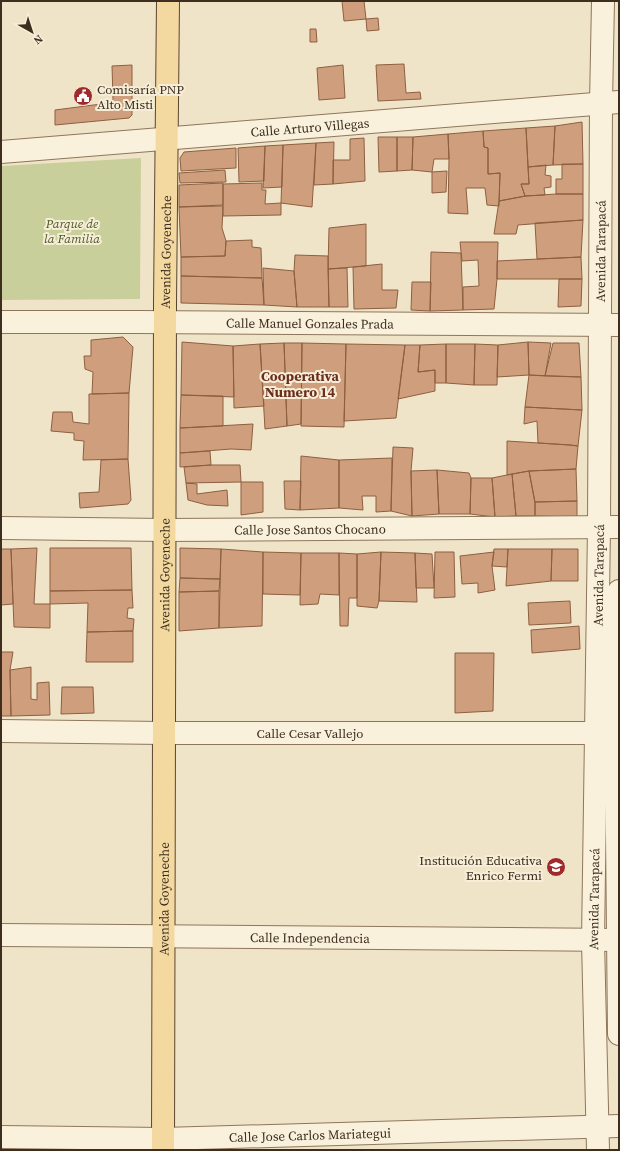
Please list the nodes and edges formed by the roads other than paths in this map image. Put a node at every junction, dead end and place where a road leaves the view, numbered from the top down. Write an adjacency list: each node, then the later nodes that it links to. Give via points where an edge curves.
1 (168, 1): 4 (main road, Avenida Goyeneche)
2 (603, 1): 3 (street, Avenida Tarapacá)
3 (610, 103): 4 (street, Calle Arturo Villegas); 8 (street, Avenida Tarapacá)
4 (166, 139): 5 (street, Calle Arturo Villegas); 7 (main road, Avenida Goyeneche)
5 (1, 152)
6 (1, 322): 7 (street, Calle Manuel Gonzales Prada)
7 (165, 322): 8 (street, Calle Manuel Gonzales Prada); 11 (main road, Avenida Goyeneche)
8 (610, 325): 9 (street, Avenida Tarapacá)
9 (609, 527): 11 (street, Calle Jose Santos Chocano); 15 (street, Avenida Tarapacá)
10 (1, 528): 11 (street, Calle Jose Santos Chocano)
11 (165, 530): 14 (main road, Avenida Goyeneche)
12 (619, 591): 15 (street, Avenida Tarapacá)
13 (1, 731): 14 (street, Calle Cesar Vallejo)
14 (163, 733): 15 (street, Calle Cesar Vallejo); 17 (main road, Avenida Goyeneche)
15 (610, 733): 18 (street, Avenida Tarapacá); 19 (street, Avenida Tarapacá)
16 (1, 936): 17 (street, Calle Independencia)
17 (163, 938): 19 (street, Calle Independencia); 25 (main road, Avenida Goyeneche)
18 (618, 940): 19 (street, Calle Independencia); 20 (street, Avenida Tarapacá)
19 (593, 941): 22 (street, Avenida Tarapacá)
20 (619, 986): 21 (street, Avenida Tarapacá)
21 (619, 1034)
22 (609, 1127): 25 (street, Calle Jose Carlos Mariategui); 26 (street, Avenida Tarapacá)
23 (1, 1138): 24 (street, Calle Jose Carlos Mariategui)
24 (22, 1144): 25 (street, Calle Jose Carlos Mariategui)
25 (163, 1145)
26 (598, 1150)

